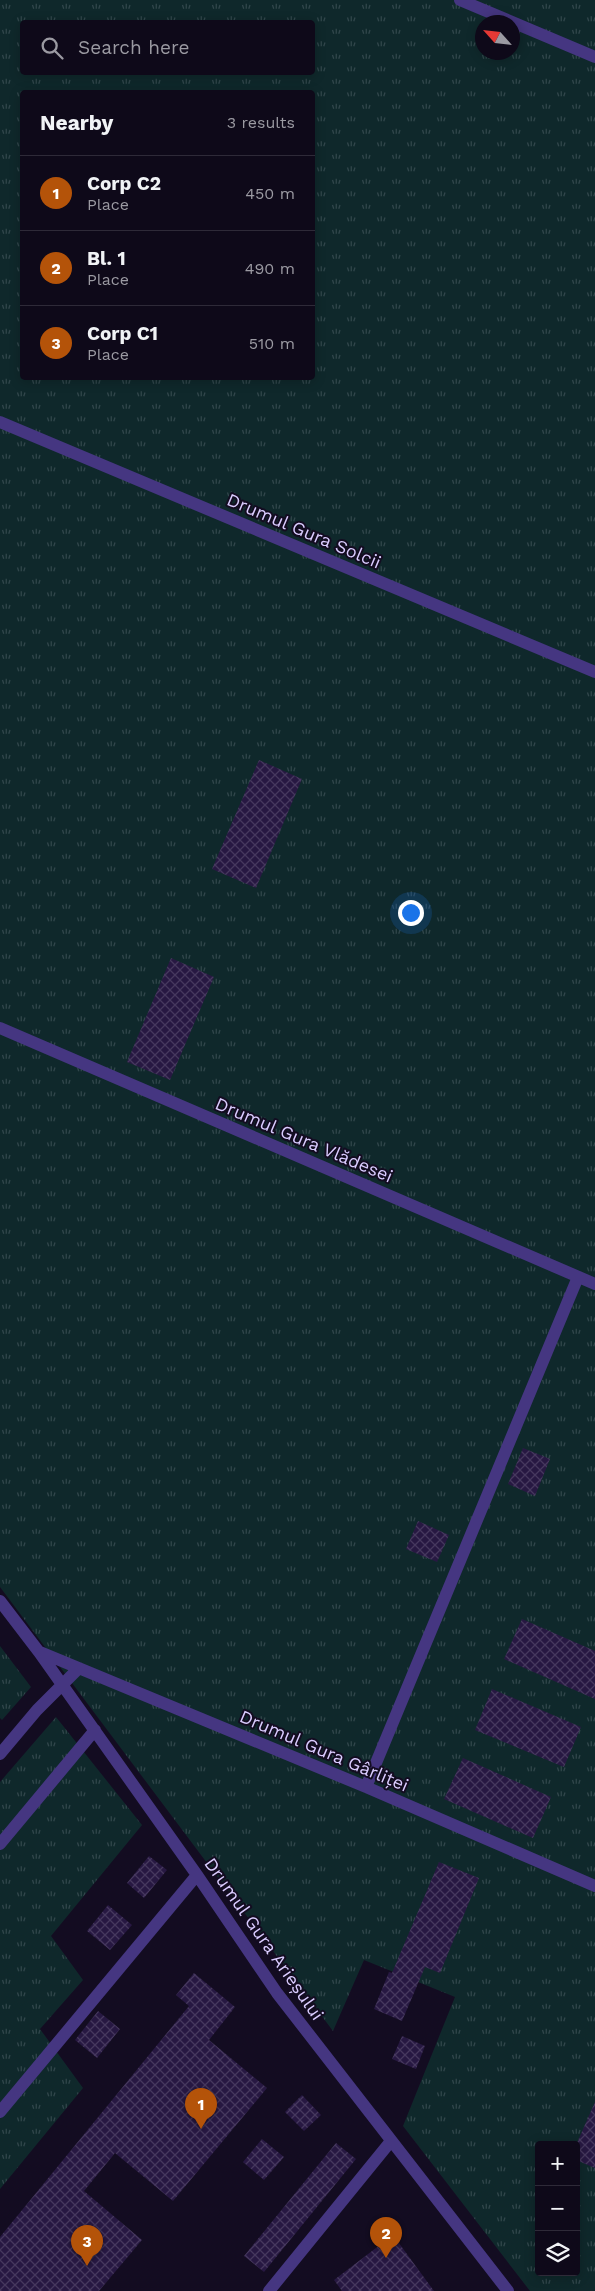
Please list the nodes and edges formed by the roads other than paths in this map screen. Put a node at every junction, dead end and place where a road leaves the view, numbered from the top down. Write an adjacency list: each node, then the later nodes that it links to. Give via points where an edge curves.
1 (460, 0): 2 (street)
2 (595, 57)
3 (0, 422): 4 (street, Drumul Gura Solcii)
4 (595, 672)
5 (0, 1028): 6 (street, Drumul Gura Vlădesei)
6 (578, 1277): 7 (street, Drumul Gura Vlădesei); 14 (street)
7 (595, 1284)
8 (0, 1601): 9 (street, Drumul Gura Arieșului)
9 (39, 1652): 10 (street, Drumul Gura Gârliței); 11 (street, Drumul Gura Arieșului)
10 (78, 1668): 11 (street); 14 (street, Drumul Gura Gârliței)
11 (62, 1683): 12 (street, Drumul Gura Arieșului); 13 (street)
12 (95, 1730): 15 (street); 16 (street, Drumul Gura Arieșului)
13 (0, 1754)
14 (366, 1787): 17 (street, Drumul Gura Gârliței)
15 (0, 1844)
16 (197, 1875): 18 (street); 19 (street, Drumul Gura Arieșului, via 277,1993)
17 (595, 1886)
18 (0, 2112)
19 (391, 2142): 20 (street); 21 (street, Drumul Gura Arieșului)
20 (269, 2291)
21 (508, 2291)

